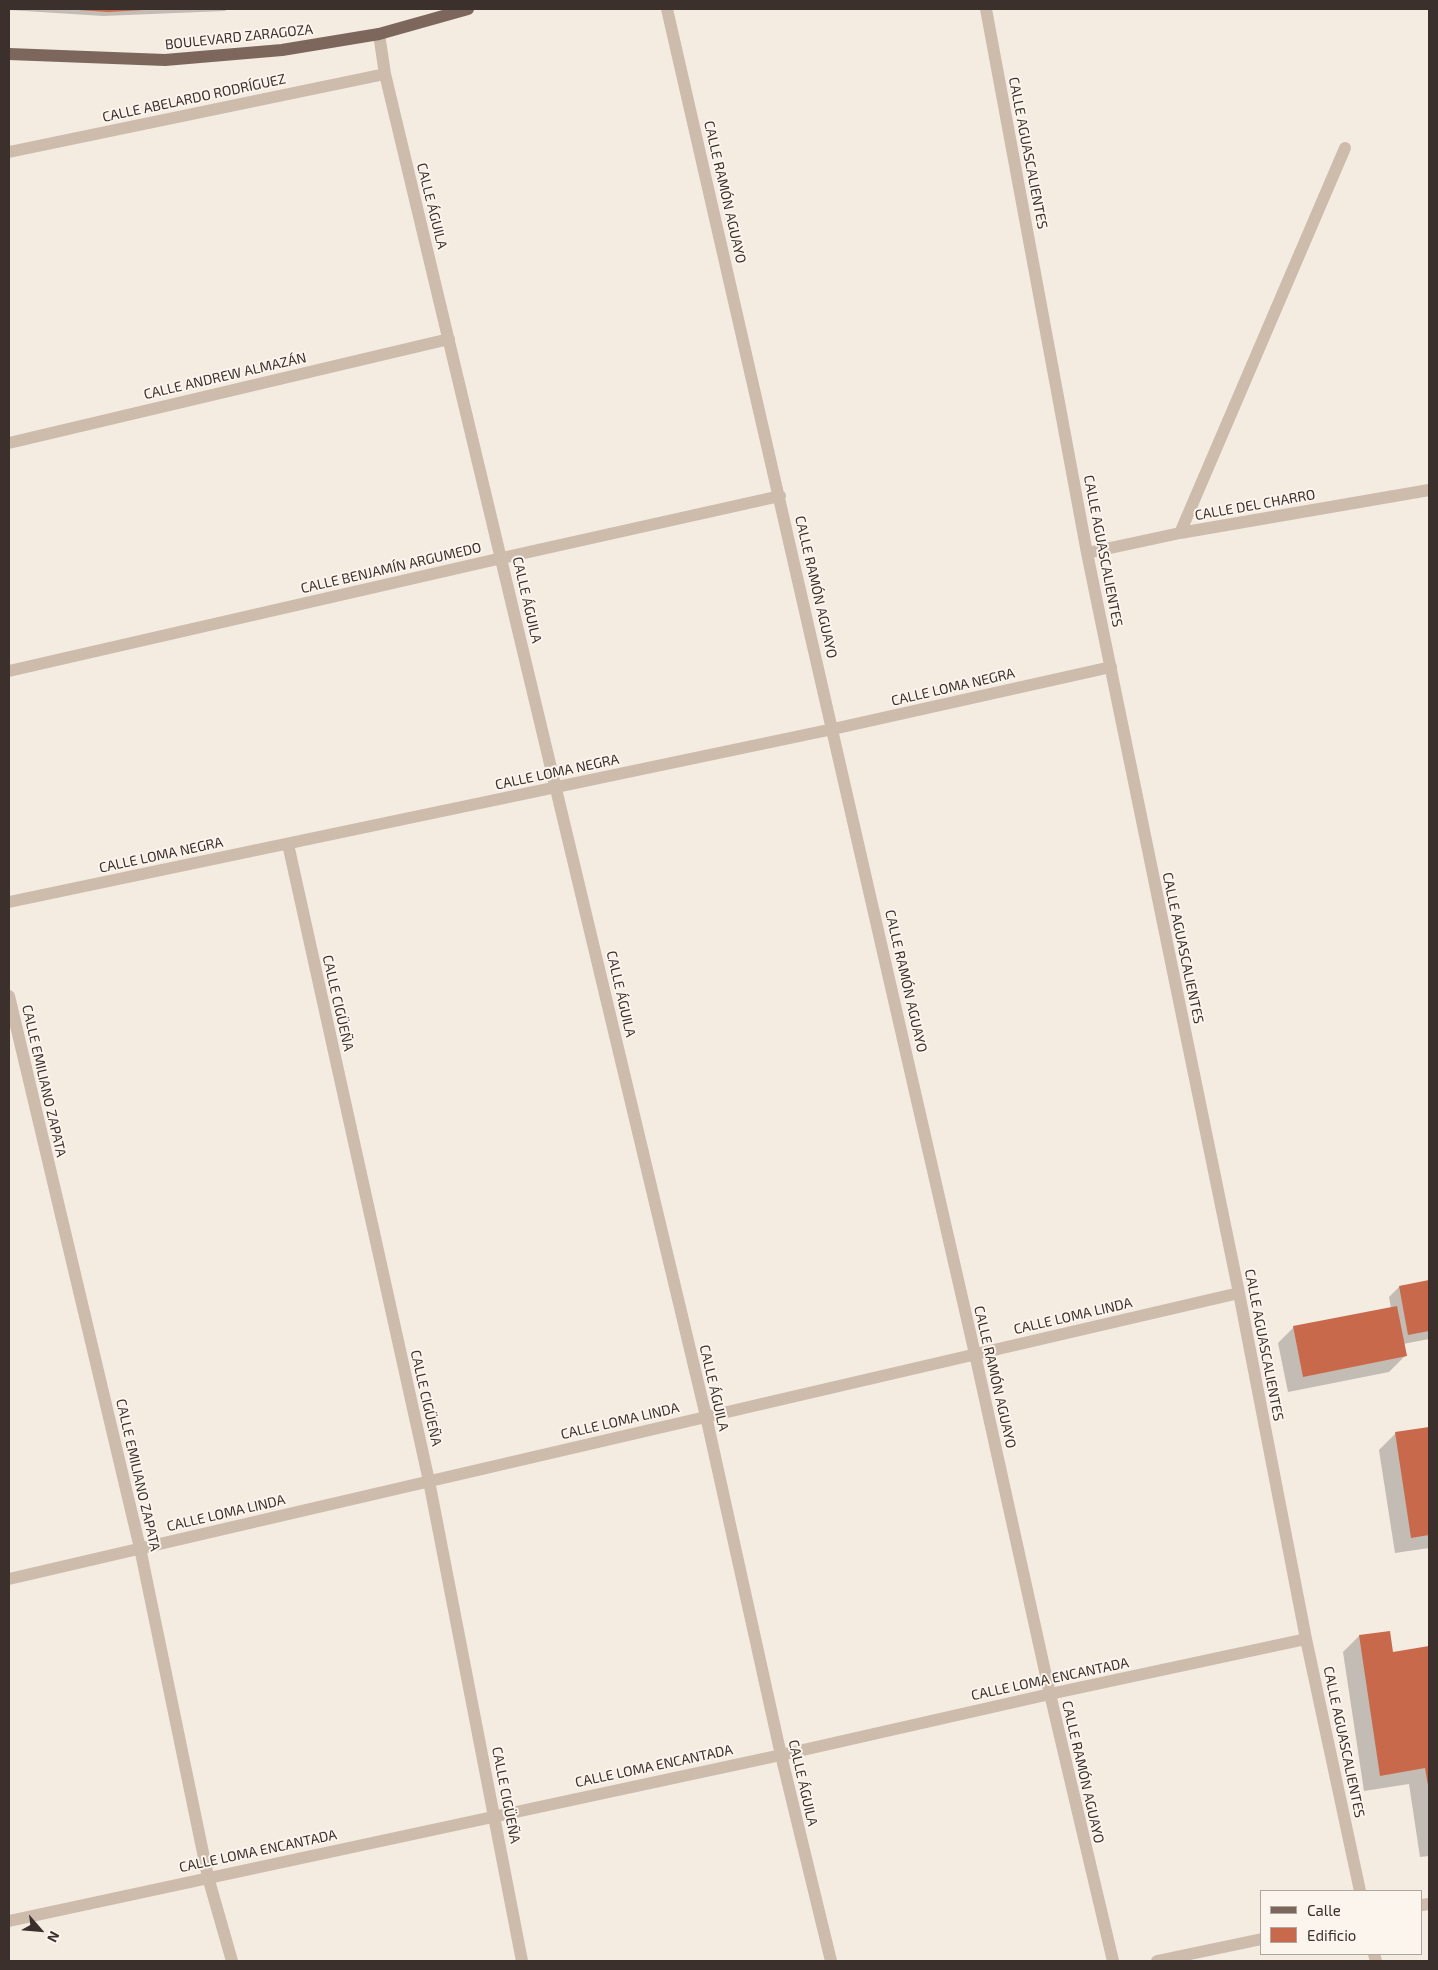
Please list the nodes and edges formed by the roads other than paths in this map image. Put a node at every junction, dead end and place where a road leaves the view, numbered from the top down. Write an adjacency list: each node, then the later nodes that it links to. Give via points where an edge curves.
1 (468, 9): 4 (main road, BOULEVARD ZARAGOZA)
2 (667, 9): 12 (street, CALLE RAMÓN AGUAYO)
3 (986, 9): 14 (street, CALLE AGUASCALIENTES)
4 (379, 34): 5 (main road, BOULEVARD ZARAGOZA, via 282,50 164,60); 6 (street, CALLE ÁGUILA)
5 (9, 54)
6 (385, 74): 8 (street, CALLE ABELARDO RODRÍGUEZ); 9 (street, CALLE ÁGUILA)
7 (1345, 148): 13 (street)
8 (9, 152)
9 (449, 339): 10 (street, CALLE ANDREW ALMAZÁN); 15 (street, CALLE ÁGUILA)
10 (9, 443)
11 (1429, 490): 13 (street, CALLE DEL CHARRO)
12 (780, 496): 15 (street, CALLE BENJAMÍN ARGUMEDO); 18 (street, CALLE RAMÓN AGUAYO)
13 (1180, 534): 14 (street, CALLE DEL CHARRO)
14 (1088, 553): 16 (street, CALLE AGUASCALIENTES)
15 (502, 558): 17 (street, CALLE BENJAMÍN ARGUMEDO); 19 (street, CALLE ÁGUILA)
16 (1110, 667): 18 (street, CALLE LOMA NEGRA); 23 (street, CALLE AGUASCALIENTES)
17 (9, 671)
18 (833, 729): 19 (street, CALLE LOMA NEGRA); 24 (street, CALLE RAMÓN AGUAYO)
19 (556, 788): 20 (street, CALLE LOMA NEGRA); 25 (street, CALLE ÁGUILA)
20 (288, 844): 21 (street, CALLE LOMA NEGRA); 26 (street, CALLE CIGÜEÑA)
21 (9, 902)
22 (9, 996): 27 (street, CALLE EMILIANO ZAPATA)
23 (1238, 1292): 24 (street, CALLE LOMA LINDA); 29 (street, CALLE AGUASCALIENTES)
24 (975, 1354): 25 (street, CALLE LOMA LINDA); 30 (street, CALLE RAMÓN AGUAYO)
25 (706, 1416): 26 (street, CALLE LOMA LINDA); 31 (street, CALLE ÁGUILA)
26 (429, 1481): 27 (street, CALLE LOMA LINDA); 32 (street, CALLE CIGÜEÑA)
27 (140, 1548): 28 (street, CALLE LOMA LINDA); 33 (street, CALLE EMILIANO ZAPATA)
28 (9, 1579)
29 (1306, 1639): 30 (street, CALLE LOMA ENCANTADA); 34 (street, CALLE AGUASCALIENTES)
30 (1050, 1694): 31 (street, CALLE LOMA ENCANTADA); 40 (street, CALLE RAMÓN AGUAYO)
31 (781, 1754): 32 (street, CALLE LOMA ENCANTADA); 39 (street, CALLE ÁGUILA)
32 (494, 1815): 33 (street, CALLE LOMA ENCANTADA); 38 (street, CALLE CIGÜEÑA)
33 (208, 1877): 35 (street, CALLE LOMA ENCANTADA); 37 (street, CALLE EMILIANO ZAPATA)
34 (1360, 1890)
35 (9, 1921)
36 (1260, 1939): 41 (street)
37 (232, 1961)
38 (522, 1961)
39 (831, 1961)
40 (1113, 1961)
41 (1157, 1961)

